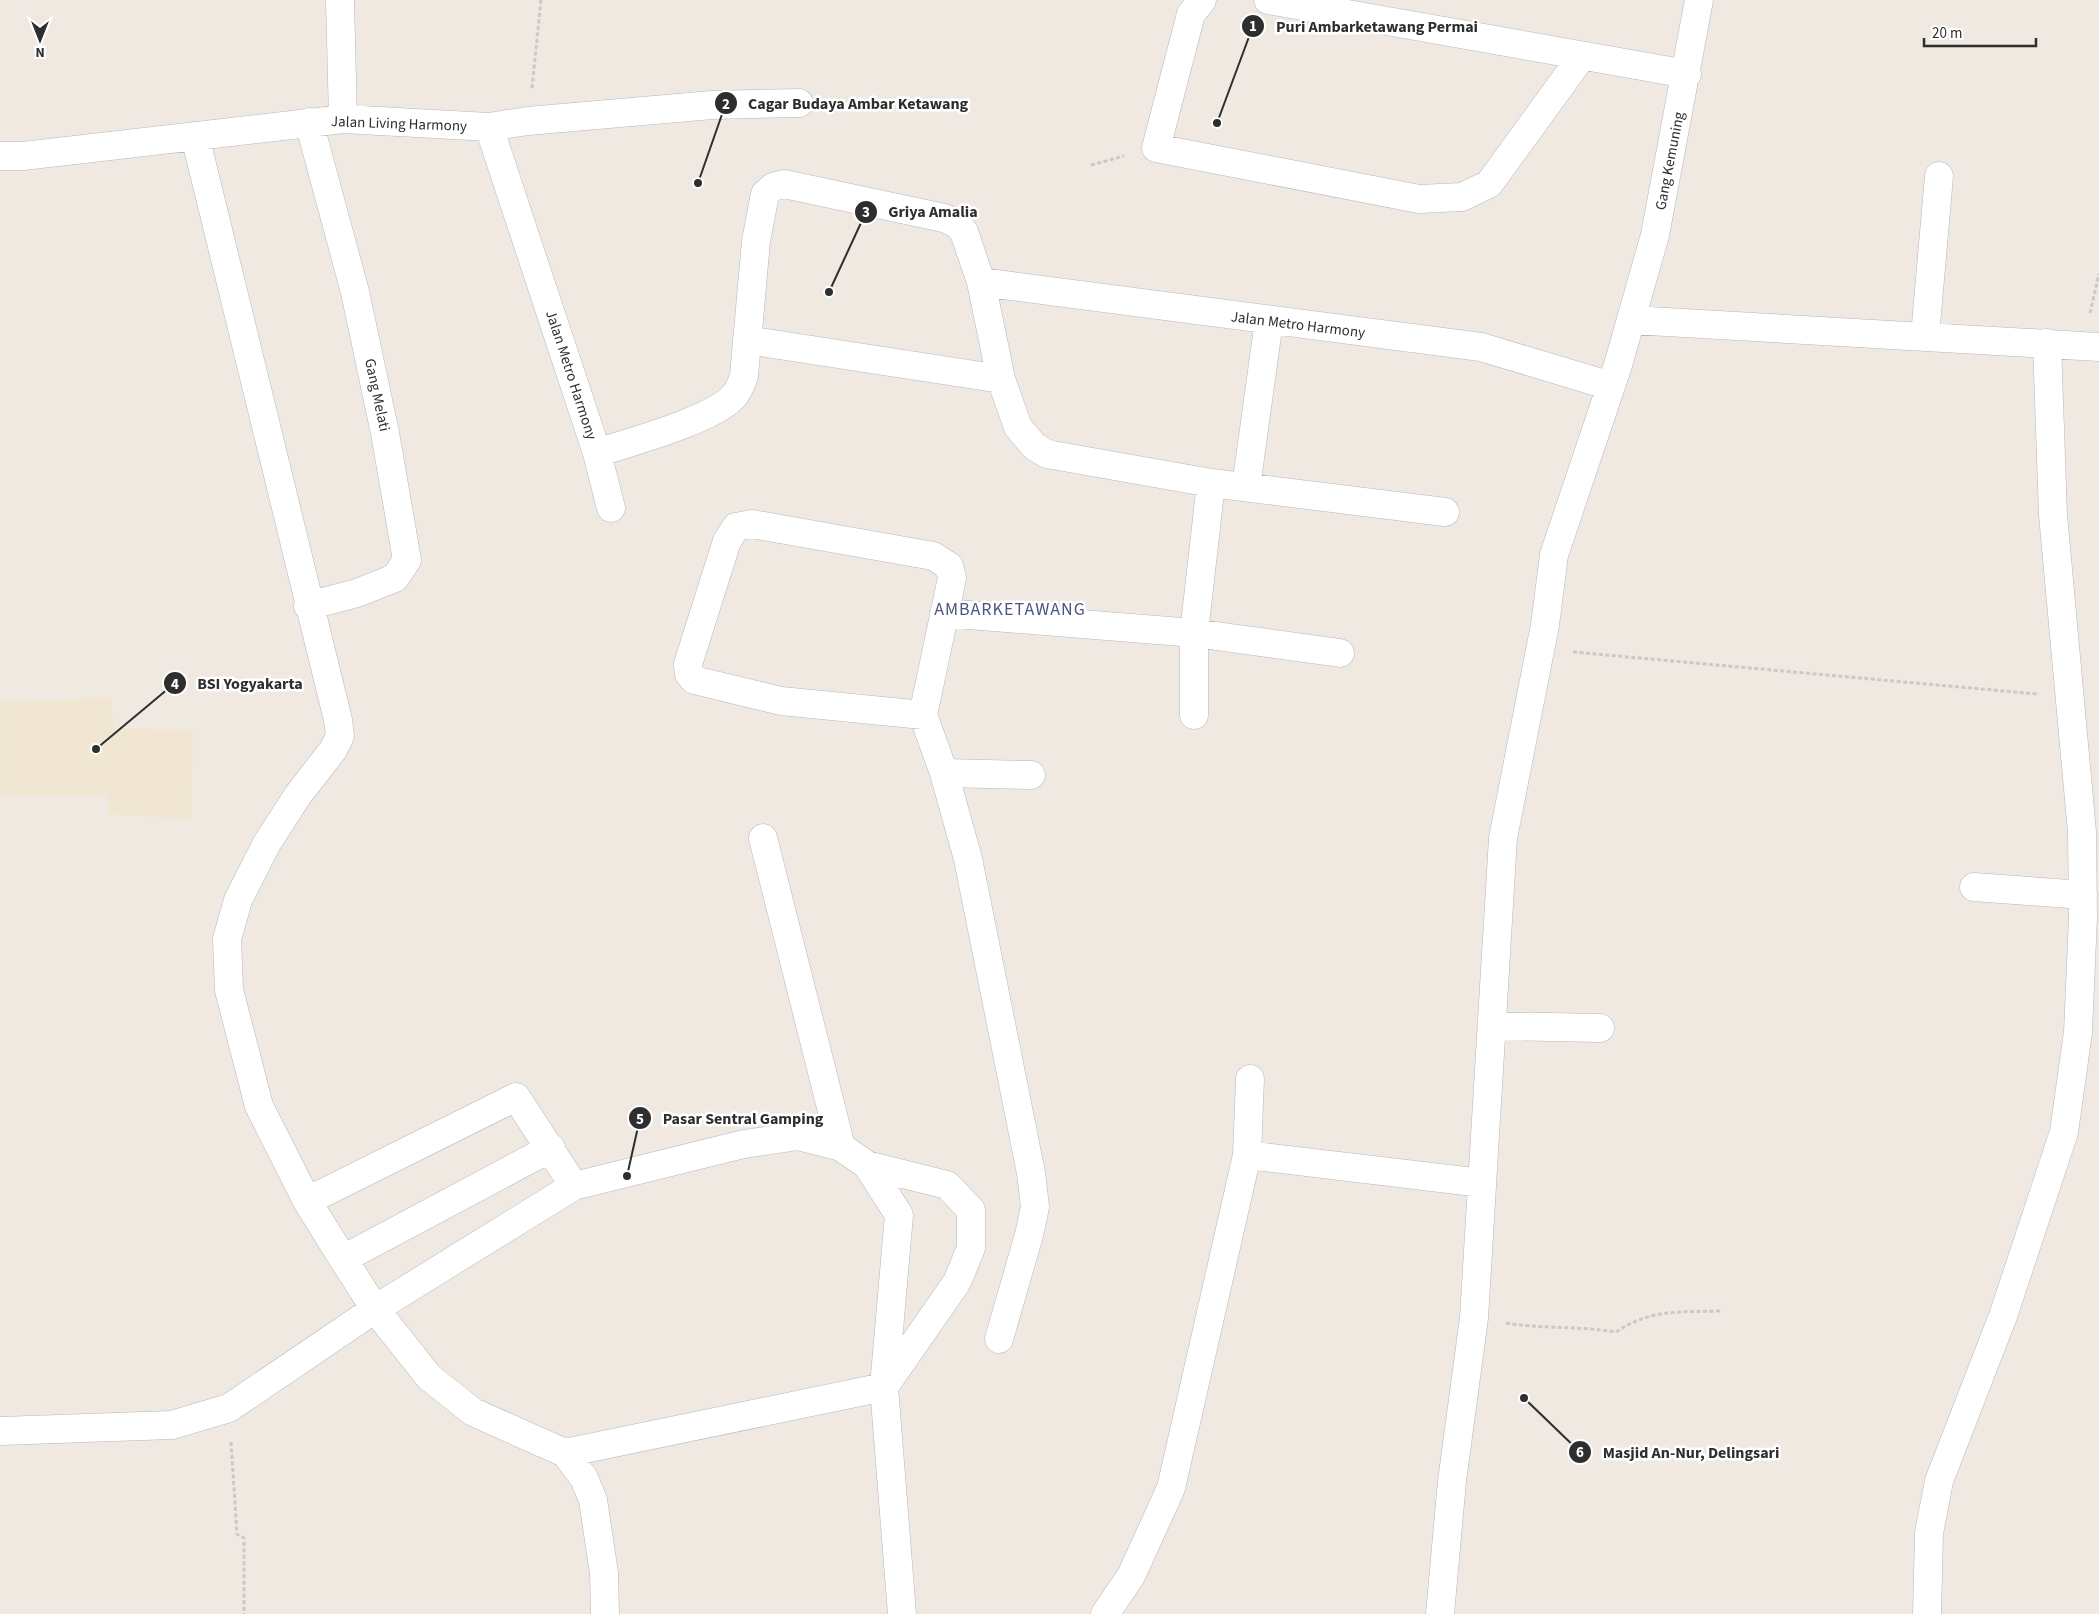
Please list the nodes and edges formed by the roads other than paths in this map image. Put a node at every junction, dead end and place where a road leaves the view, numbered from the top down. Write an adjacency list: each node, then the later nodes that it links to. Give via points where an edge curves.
1 (340, 0): 8 (street)
2 (1202, 0): 5 (street, via 1191,14 1156,148 1419,199 1462,197 1489,184)
3 (1268, 0): 5 (street)
4 (1699, 0): 6 (street, Gang Kemuning)
5 (1582, 56): 6 (street)
6 (1687, 74): 15 (street, Gang Kemuning, via 1655,235)
7 (798, 103): 10 (street, Jalan Living Harmony, via 712,104 528,121)
8 (343, 119): 9 (street, Jalan Living Harmony); 10 (street, Jalan Living Harmony)
9 (309, 122): 11 (street, Jalan Living Harmony); 28 (street, Gang Melati, via 355,292 385,433 407,560 395,578 357,593)
10 (489, 128): 23 (street, Jalan Metro Harmony)
11 (195, 136): 12 (street, Jalan Living Harmony); 28 (street)
12 (0, 156)
13 (1938, 176): 17 (street)
14 (981, 282): 16 (street, Jalan Metro Harmony); 18 (street, Jalan Metro Harmony, via 964,232 957,224 944,218 784,184 764,194 756,241); 21 (street, Jalan Metro Harmony)
15 (1631, 320): 17 (street); 22 (street, Gang Kemuning)
16 (1269, 321): 22 (street, Jalan Metro Harmony, via 1481,347); 25 (street)
17 (1925, 336): 19 (street)
18 (747, 340): 21 (street); 23 (street, Jalan Metro Harmony, via 740,388 718,409)
19 (2047, 343): 20 (street); 38 (street, via 2053,515 2082,832)
20 (2091, 346)
21 (1001, 380): 24 (street, Jalan Metro Harmony, via 1018,427 1034,446 1047,454)
22 (1611, 386): 39 (street, Gang Kemuning, via 1554,555 1540,650 1503,838)
23 (596, 453): 26 (street)
24 (1211, 483): 25 (street, Jalan Metro Harmony); 30 (street)
25 (1246, 487): 27 (street, Jalan Metro Harmony)
26 (611, 508)
27 (1445, 512)
28 (308, 606): 49 (street, via 340,736 267,843 238,900 227,939 229,990 259,1106)
29 (944, 613): 30 (street); 32 (street); 32 (street, via 952,578 949,566 932,556 752,524 736,527 728,541 688,664 689,674 694,680 781,701)
30 (1194, 633): 31 (street); 33 (street)
31 (1340, 653)
32 (923, 714): 34 (street)
33 (1194, 714)
34 (944, 773): 35 (street); 52 (street, via 968,859 1031,1173 1035,1207 1030,1235)
35 (1031, 775)
36 (763, 838): 43 (street)
37 (1974, 887): 38 (street)
38 (2083, 895): 41 (street)
39 (1492, 1026): 40 (street); 47 (street, Gang Kemuning)
40 (1600, 1028)
41 (2089, 1034): 60 (street, via 2064,1132 2003,1316 1938,1480 1929,1533)
42 (1250, 1079): 45 (street)
43 (841, 1147): 46 (street); 48 (street, via 798,1136 744,1144)
44 (551, 1148): 48 (street); 49 (street, via 516,1097); 50 (street)
45 (1248, 1155): 47 (street); 58 (street, via 1171,1488 1131,1576)
46 (867, 1165): 53 (street, via 899,1215); 53 (street, via 947,1184 971,1210 971,1248 957,1282)
47 (1482, 1183): 59 (street, Gang Kemuning, via 1474,1318 1452,1480)
48 (574, 1186): 51 (street)
49 (307, 1201): 50 (street)
50 (343, 1259): 51 (street)
51 (375, 1309): 54 (street, via 229,1408 172,1425); 55 (street, via 429,1377 473,1412)
52 (999, 1339)
53 (884, 1387): 55 (street); 57 (street)
54 (0, 1431)
55 (565, 1453): 56 (street, via 584,1478 594,1500 604,1573)
56 (605, 1614)
57 (902, 1614)
58 (1105, 1614)
59 (1440, 1614)
60 (1927, 1614)

